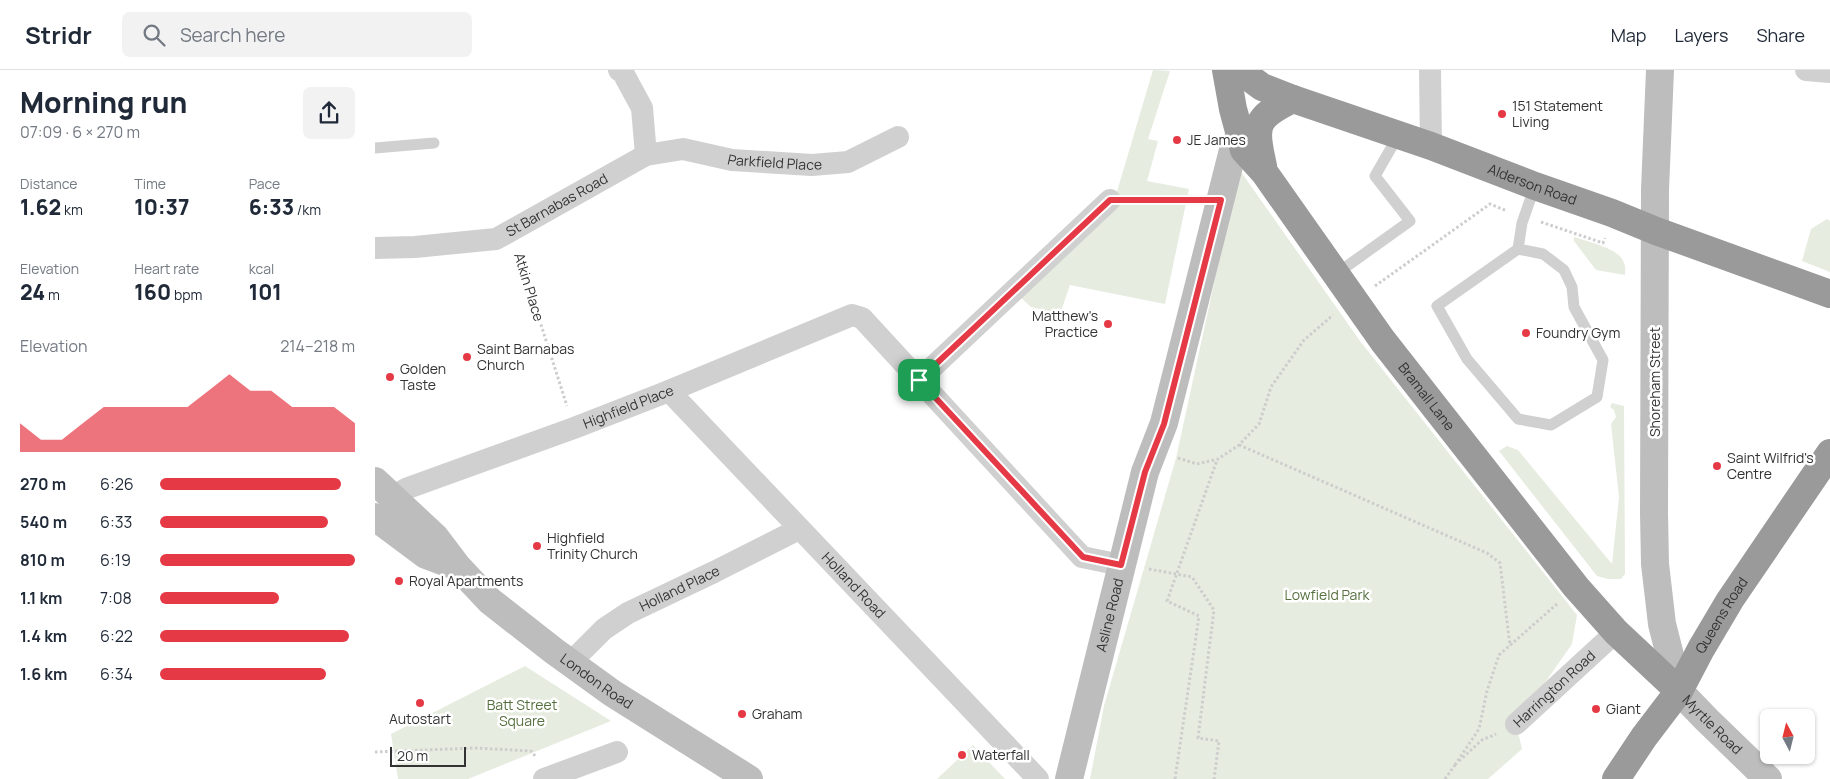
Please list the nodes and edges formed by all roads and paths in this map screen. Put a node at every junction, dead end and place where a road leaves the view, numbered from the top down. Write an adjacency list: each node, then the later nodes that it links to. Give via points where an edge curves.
1 (619, 70): 15 (street, via 641,108)
2 (1226, 70): 9 (highway, via 1233,109)
3 (1239, 70): 8 (highway, Alderson Road, via 1262,88)
4 (1430, 70): 13 (street)
5 (1660, 70): 22 (street, Shoreham Street)
6 (1806, 70): 7 (street)
7 (1830, 72)
8 (1293, 100): 9 (highway, via 1268,112); 10 (highway, Alderson Road)
9 (1249, 131): 18 (street, Asline Road, via 1233,150); 25 (highway, Bramall Lane, via 1257,133 1265,172)
10 (1398, 136): 13 (highway, Alderson Road); 25 (lane, via 1375,176 1410,221)
11 (898, 137): 15 (street, Parkfield Place, via 848,162 812,165 732,160 683,149)
12 (434, 142): 14 (lane)
13 (1431, 146): 16 (highway, Alderson Road)
14 (375, 148)
15 (646, 155): 21 (street, St Barnabas Road)
16 (1535, 186): 19 (highway, Alderson Road); 20 (lane)
17 (1110, 200): 18 (path); 28 (street)
18 (1221, 200): 38 (street, Asline Road, via 1164,424 1145,472)
19 (1612, 213): 20 (path, via 1603,244); 22 (highway, Alderson Road)
20 (1525, 217): 24 (lane); 27 (path, via 1489,204)
21 (511, 231): 23 (street, St Barnabas Road, via 496,239); 30 (path, Atkin Place)
22 (1656, 231): 26 (highway, Alderson Road); 44 (street, Shoreham Street, via 1655,564 1663,624)
23 (375, 248)
24 (1518, 249): 24 (lane, via 1543,254 1564,270 1572,287 1573,307 1603,360 1597,397 1551,426 1518,419 1467,359 1437,306)
25 (1336, 274): 27 (highway, Bramall Lane)
26 (1830, 294)
27 (1355, 300): 31 (path, via 1304,340 1271,387 1259,424); 40 (highway, Bramall Lane, via 1383,341)
28 (919, 380): 29 (street, Highfield Place, via 862,318 852,315); 38 (street, via 1083,557)
29 (669, 392): 30 (street, Highfield Place); 37 (street, Holland Road)
30 (573, 428): 36 (street, Highfield Place, via 408,488)
31 (1239, 445): 34 (path); 42 (path, via 1487,552 1500,563)
32 (1830, 453): 35 (highway, Queens Road)
33 (1176, 458): 34 (path, via 1197,464)
34 (1218, 459): 39 (path)
35 (1821, 479): 44 (highway, Queens Road, via 1730,600)
36 (384, 506): 43 (street, London Road, via 435,537 490,601)
37 (799, 528): 43 (street, Holland Place, via 628,613 603,629); 51 (street, Holland Road)
38 (1131, 566): 39 (path); 52 (street, Asline Road)
39 (1176, 573): 53 (path, via 1167,601 1199,616); 54 (path, via 1192,577 1214,610 1198,738 1219,741)
40 (1576, 586): 41 (highway, Bramall Lane); 42 (path)
41 (1616, 632): 44 (highway, Bramall Lane); 45 (street, Harrington Road)
42 (1510, 646): 48 (path, via 1499,656 1479,729)
43 (570, 663): 50 (street, London Road)
44 (1679, 690): 56 (highway, Queens Road); 57 (street, Myrtle Road)
45 (1516, 724): 48 (path, Harrington Road, via 1482,740)
46 (375, 752): 49 (path, via 475,748 531,751)
47 (617, 752): 49 (street)
48 (1455, 765): 55 (path, Harrington Road)
49 (549, 777)
50 (749, 779)
51 (1038, 779)
52 (1069, 779)
53 (1175, 779)
54 (1214, 779)
55 (1445, 779)
56 (1616, 779)
57 (1768, 779)

